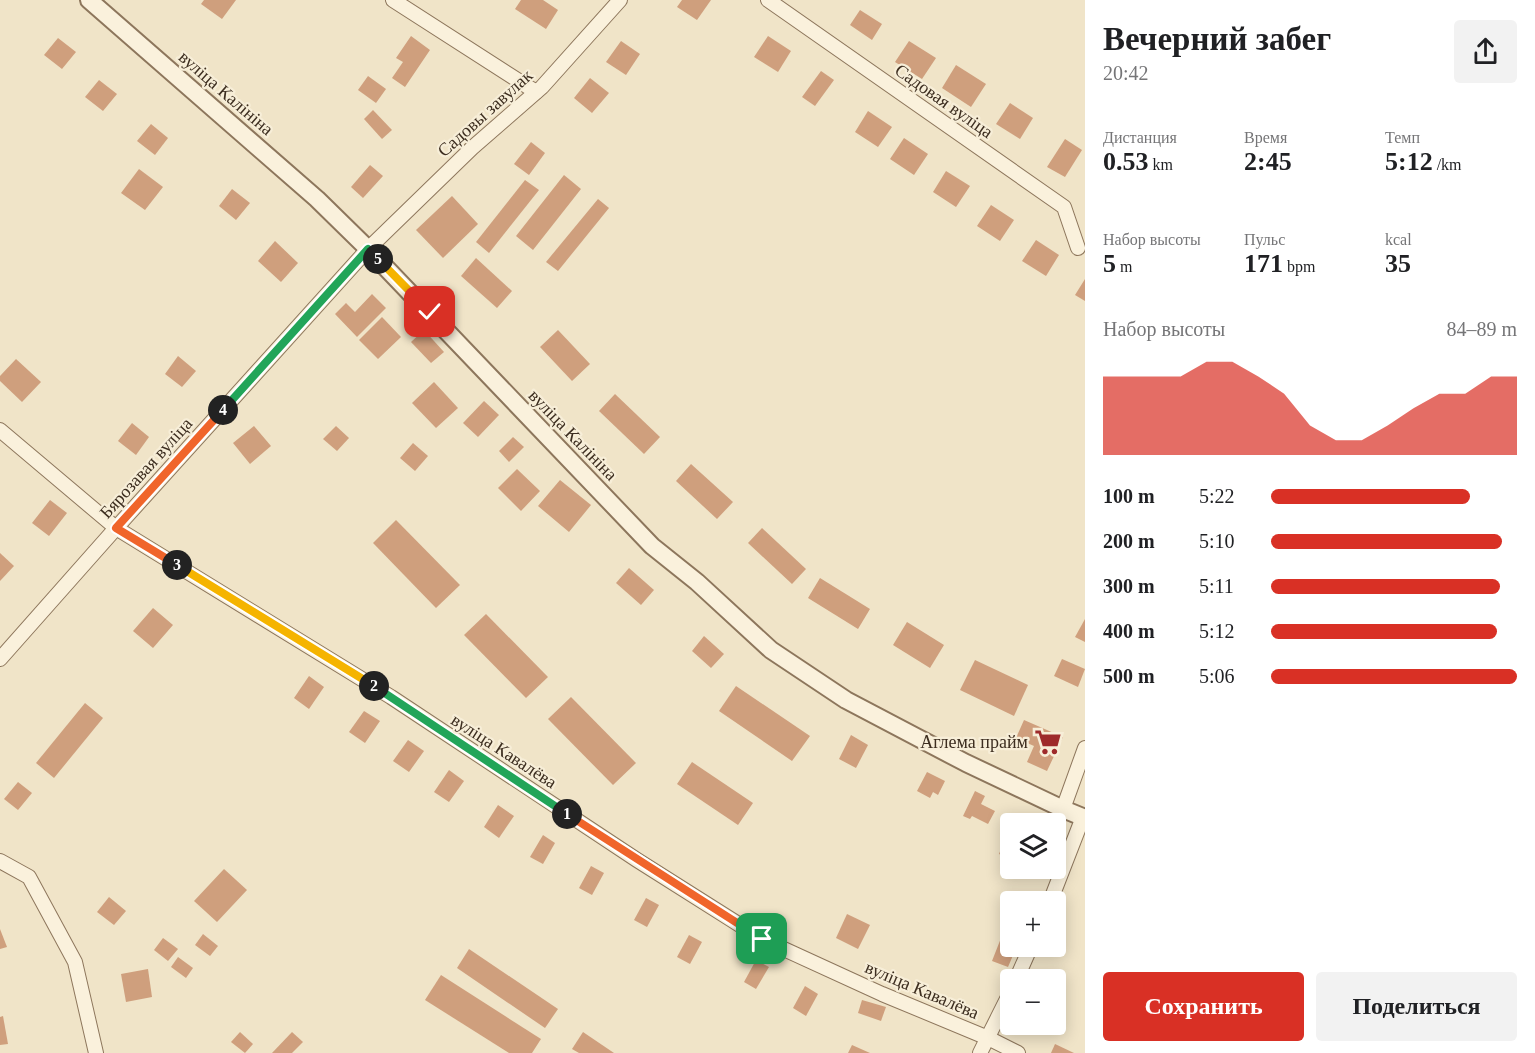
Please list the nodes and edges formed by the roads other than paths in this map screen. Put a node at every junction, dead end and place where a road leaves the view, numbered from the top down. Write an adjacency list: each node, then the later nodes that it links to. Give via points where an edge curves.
1 (89, 0): 7 (street, вуліца Калініна, via 317,199)
2 (393, 0): 5 (street)
3 (620, 0): 5 (street, Садовы завулак)
4 (768, 0): 6 (street, Садовая вуліца, via 1064,207)
5 (536, 92): 7 (street, Садовы завулак)
6 (1078, 248)
7 (368, 249): 9 (street, Бярозавая вуліца); 12 (street, вуліца Калініна, via 652,546 771,650 846,700)
8 (0, 430): 9 (street, вуліца Кавалёва)
9 (116, 528): 10 (street, Бярозавая вуліца); 17 (street, вуліца Кавалёва, via 391,697 762,939)
10 (0, 659)
11 (1085, 748): 12 (street)
12 (1063, 809): 13 (street, вуліца Калініна)
13 (1084, 818): 15 (street)
14 (0, 861): 18 (street, via 29,877 75,962)
15 (1054, 891)
16 (1000, 1013): 17 (street)
17 (988, 1038): 19 (street); 20 (street, вуліца Кавалёва)
18 (96, 1053)
19 (980, 1053)
20 (1018, 1053)

